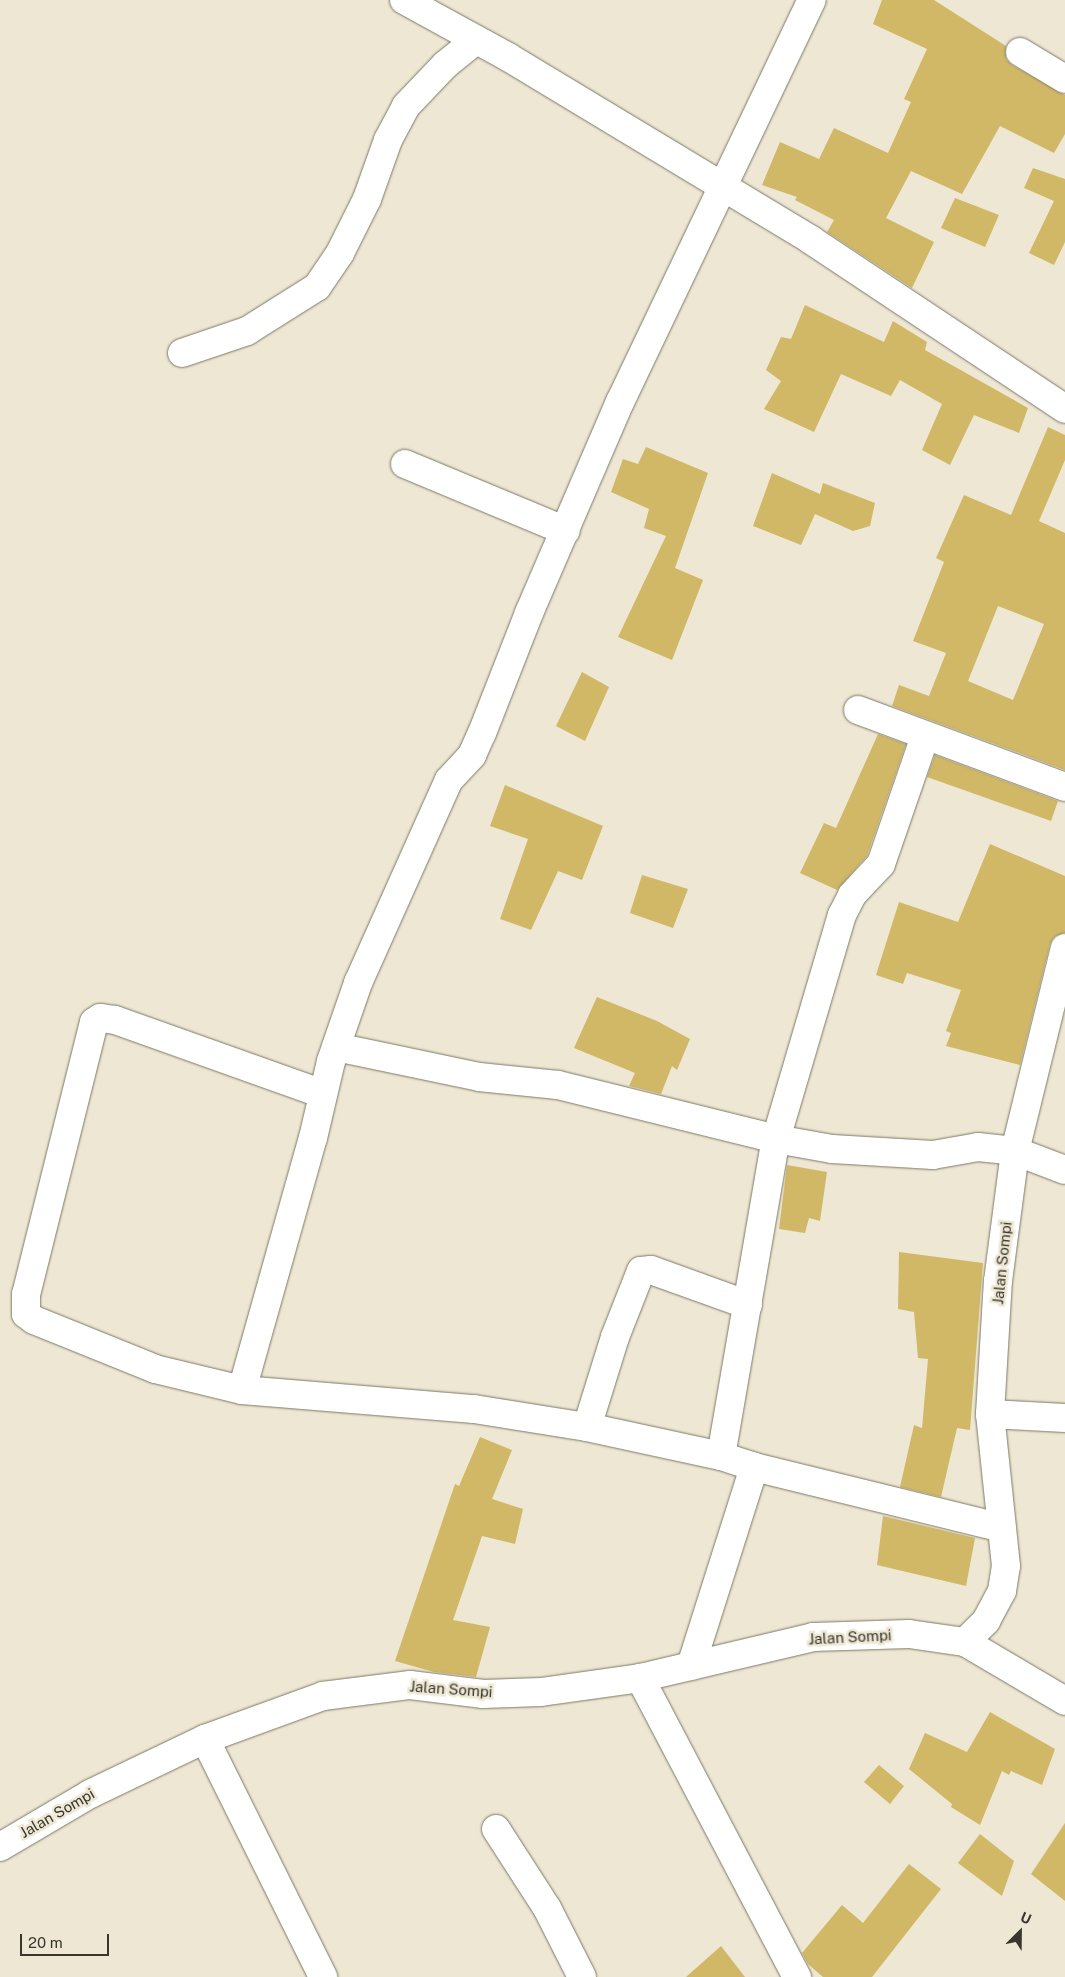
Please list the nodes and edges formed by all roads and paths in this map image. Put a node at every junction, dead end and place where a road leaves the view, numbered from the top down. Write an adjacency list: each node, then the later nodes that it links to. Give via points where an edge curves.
1 (404, 0): 3 (street)
2 (812, 0): 6 (street)
3 (476, 40): 6 (street); 7 (street, via 445,65 406,106 340,253 317,287 247,331)
4 (1020, 52): 5 (street)
5 (1065, 79)
6 (724, 187): 8 (street, via 811,240); 10 (street, via 620,402)
7 (182, 353)
8 (1065, 409)
9 (405, 464): 10 (street)
10 (566, 531): 15 (street, via 472,755 450,780 378,934)
11 (858, 710): 12 (street)
12 (925, 736): 13 (street); 17 (street, via 880,864 852,895 842,915)
13 (1065, 787)
14 (1065, 948): 18 (street, Jalan Sompi)
15 (336, 1047): 16 (street); 17 (street, via 479,1077 558,1086)
16 (323, 1094): 21 (street); 21 (street, via 115,1020 100,1018 94,1022 26,1294 26,1314 155,1369)
17 (776, 1139): 18 (street, via 832,1149 924,1154 978,1147); 20 (street)
18 (1015, 1151): 19 (street); 22 (street, Jalan Sompi, via 998,1281)
19 (1065, 1170)
20 (748, 1305): 24 (street, via 651,1270 641,1271 615,1337); 25 (street)
21 (242, 1390): 24 (street, via 474,1410)
22 (990, 1414): 23 (street); 27 (street, Jalan Sompi)
23 (1065, 1418)
24 (587, 1427): 25 (street)
25 (722, 1456): 26 (street)
26 (754, 1467): 27 (street); 29 (street)
27 (1002, 1528): 28 (street, Jalan Sompi, via 1006,1566 1002,1591 986,1622)
28 (965, 1642): 29 (street, Jalan Sompi, via 909,1634 813,1637); 31 (street)
29 (691, 1666): 30 (street, Jalan Sompi)
30 (640, 1678): 32 (street, Jalan Sompi, via 541,1692 483,1694 410,1685 369,1688 322,1696); 37 (street)
31 (1065, 1701)
32 (205, 1739): 34 (street, Jalan Sompi, via 90,1794); 35 (street)
33 (496, 1829): 36 (street, via 547,1908)
34 (0, 1847)
35 (323, 1977)
36 (582, 1977)
37 (796, 1977)

